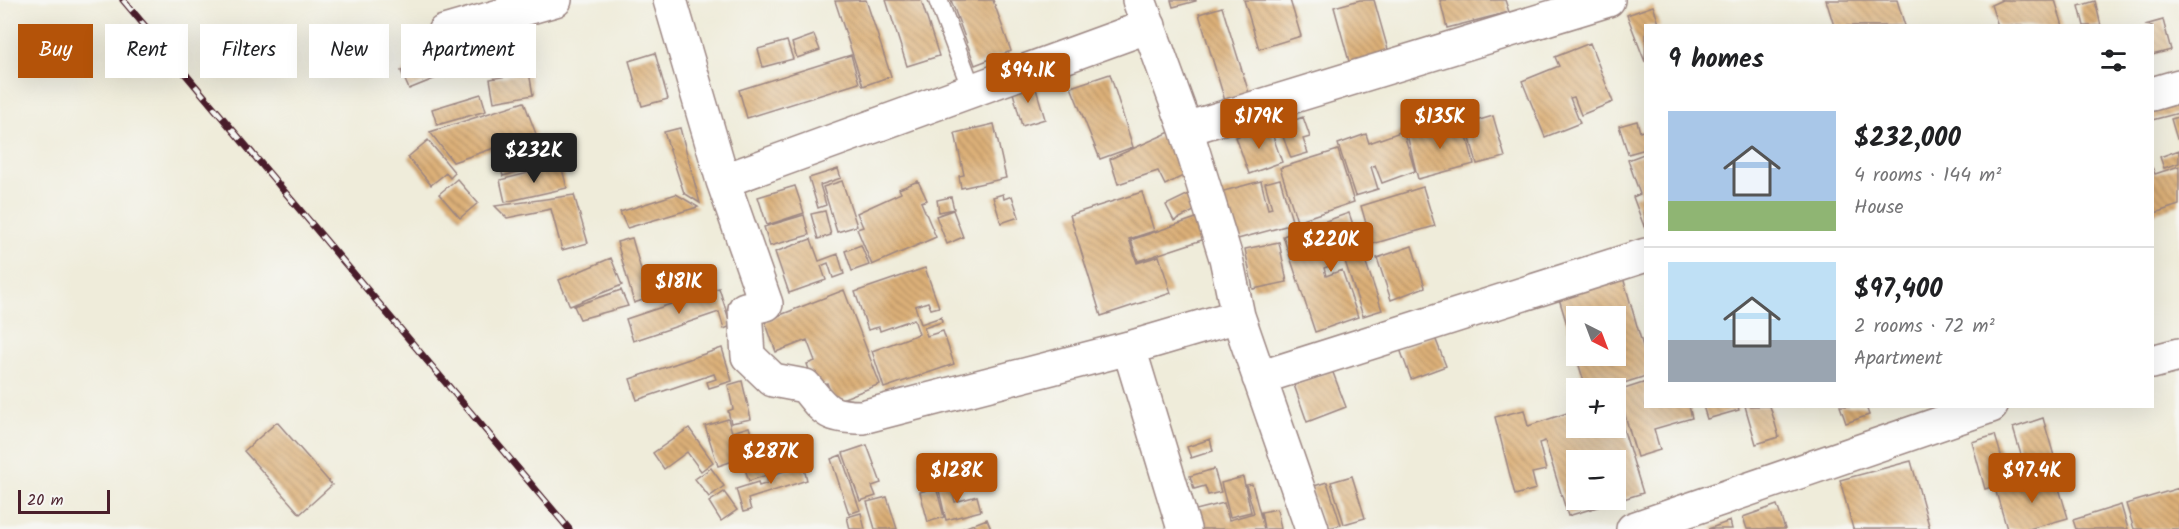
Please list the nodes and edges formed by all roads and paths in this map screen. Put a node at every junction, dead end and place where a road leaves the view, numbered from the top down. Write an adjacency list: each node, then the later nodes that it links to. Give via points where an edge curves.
1 (555, 0): 6 (street)
2 (670, 0): 11 (street)
3 (938, 0): 8 (lane)
4 (1608, 0): 10 (street)
5 (1144, 13): 8 (street); 10 (street)
6 (472, 24)
7 (2179, 86): 9 (street)
8 (972, 90): 11 (street)
9 (2154, 93)
10 (1186, 129): 13 (street, via 1226,258)
11 (723, 180): 14 (street, via 766,304 745,309 748,356 773,380 805,386 822,407 841,417 862,417)
12 (1644, 256): 17 (street)
13 (1238, 316): 14 (street); 17 (street)
14 (1129, 348): 19 (street)
15 (2179, 355): 16 (street)
16 (2154, 361)
17 (1258, 378): 20 (street)
18 (1985, 408): 21 (street)
19 (1184, 529)
20 (1312, 529)
21 (1634, 529)

